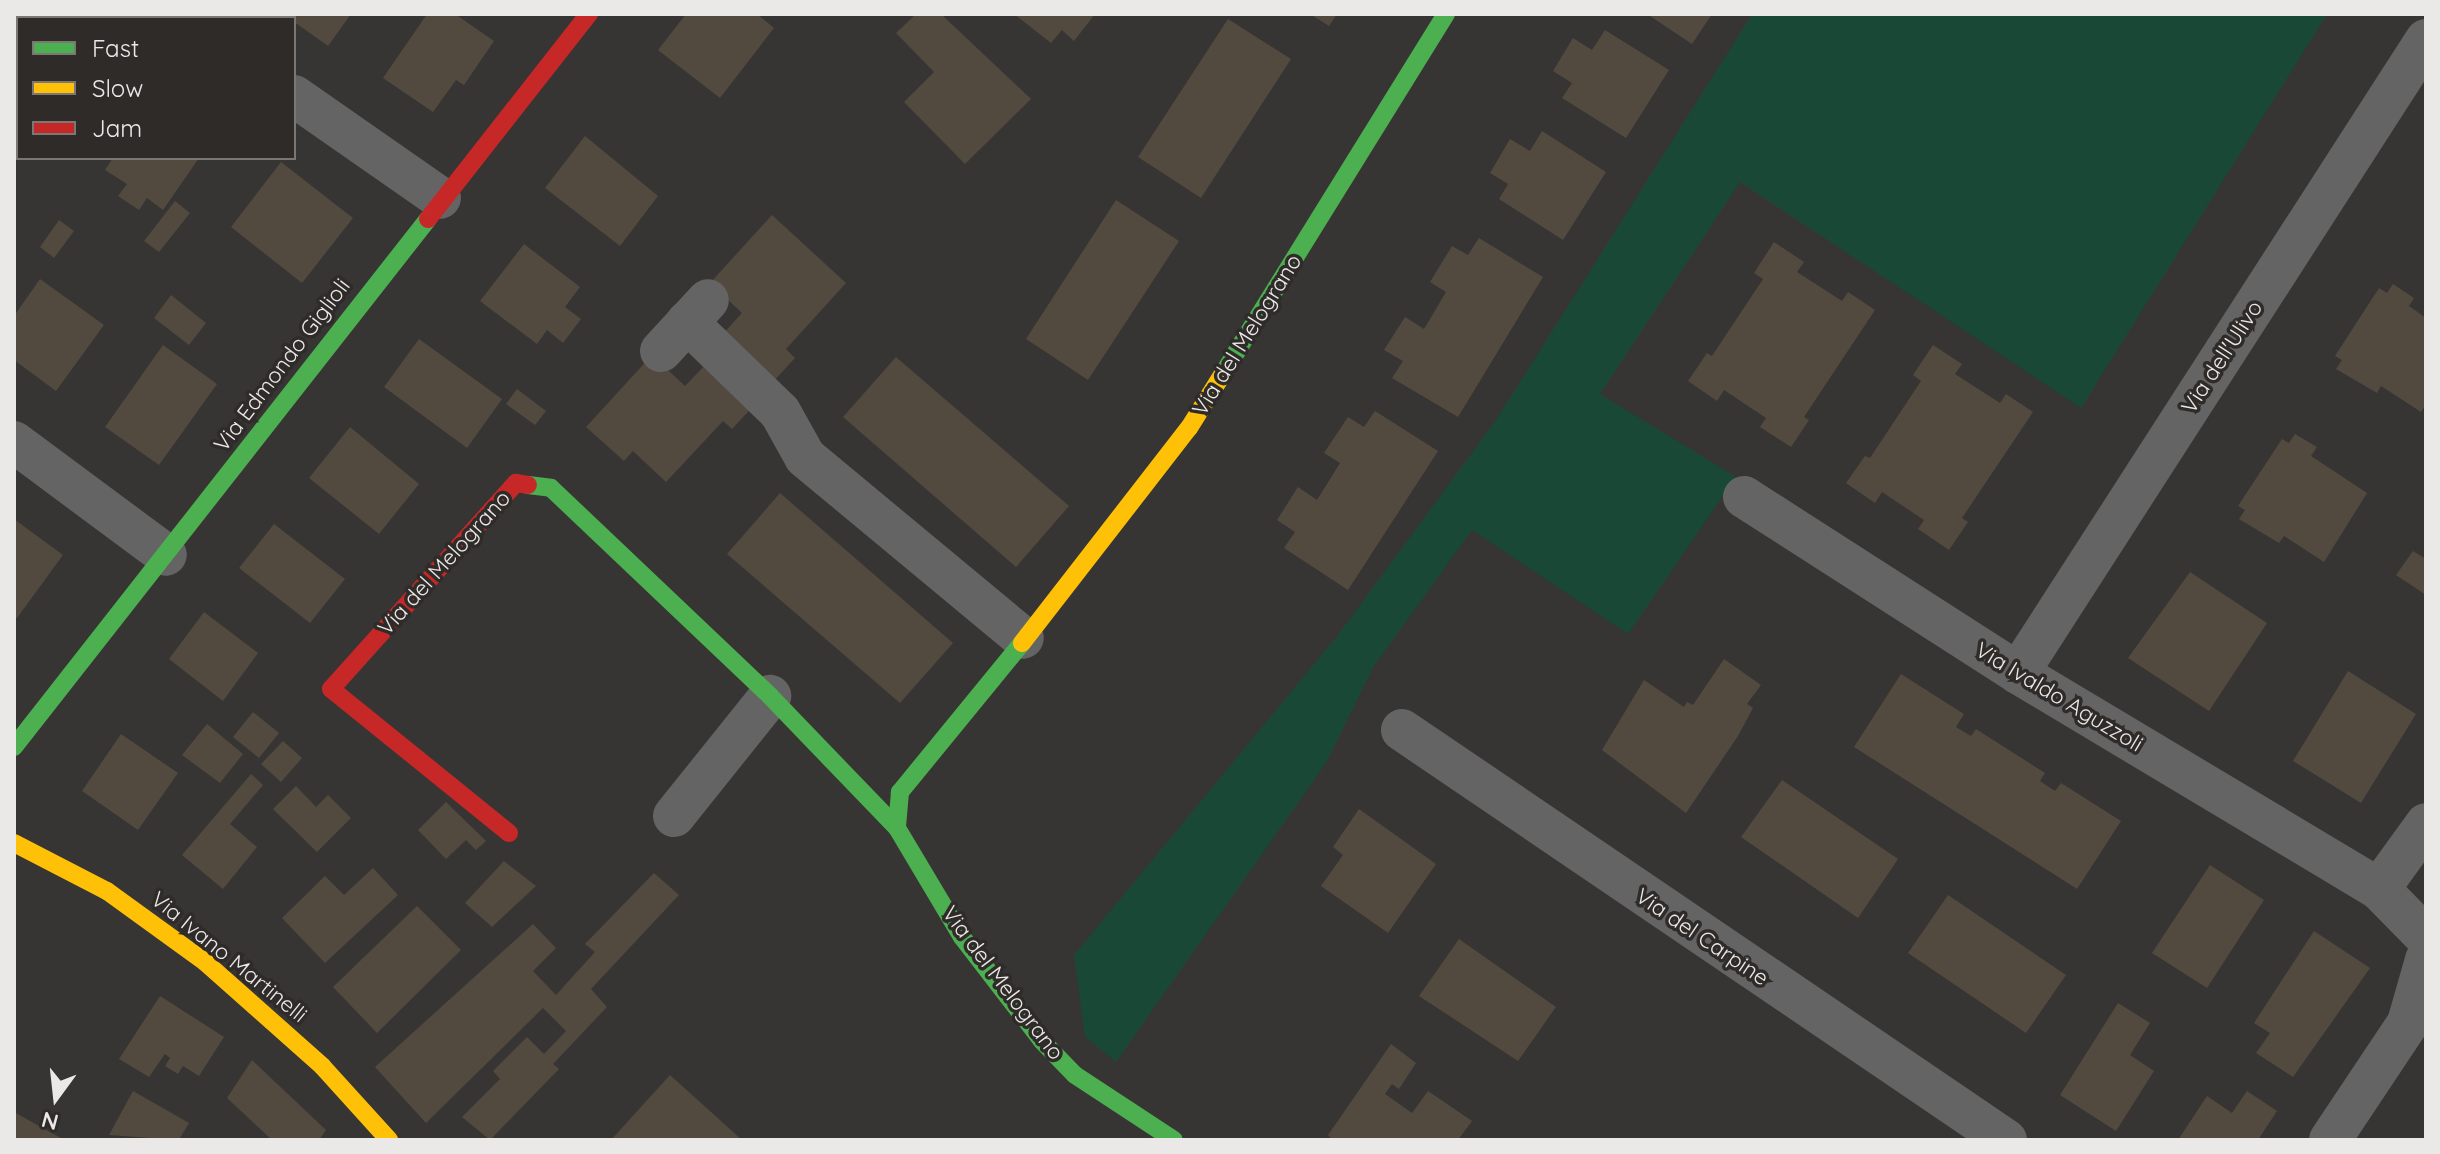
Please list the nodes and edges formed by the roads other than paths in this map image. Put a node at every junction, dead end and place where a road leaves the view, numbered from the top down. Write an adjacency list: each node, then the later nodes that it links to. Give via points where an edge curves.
1 (589, 14): 5 (street, Via Edmondo Giglioli)
2 (1446, 14): 10 (street, Via del Melograno, via 1189,428)
3 (2426, 40): 11 (street, Via dell'Ulivo)
4 (296, 97): 5 (street)
5 (440, 198): 9 (street, Via Edmondo Giglioli)
6 (685, 324): 10 (street, via 780,412 805,457)
7 (14, 442): 9 (street)
8 (1744, 497): 11 (street, Via Ivaldo Aguzzoli)
9 (166, 555): 14 (street, Via Edmondo Giglioli)
10 (1023, 638): 17 (street, Via del Melograno, via 900,792)
11 (2018, 673): 20 (street, Via Ivaldo Aguzzoli)
12 (770, 696): 15 (street); 17 (street, Via del Melograno); 18 (street, Via del Melograno, via 551,488 516,483 331,689)
13 (1402, 730): 25 (street, Via del Carpine)
14 (14, 747)
15 (674, 816)
16 (2426, 824): 20 (street)
17 (897, 828): 24 (street, Via del Melograno, via 962,937 1042,1041 1075,1075)
18 (509, 833)
19 (18, 851): 23 (street, Via Ivano Martinelli, via 107,891 205,962 322,1066)
20 (2379, 889): 21 (street, Via Ivaldo Aguzzoli)
21 (2426, 937)
22 (2426, 960): 26 (street, via 2408,1023)
23 (389, 1140)
24 (1174, 1140)
25 (2006, 1140)
26 (2330, 1140)

